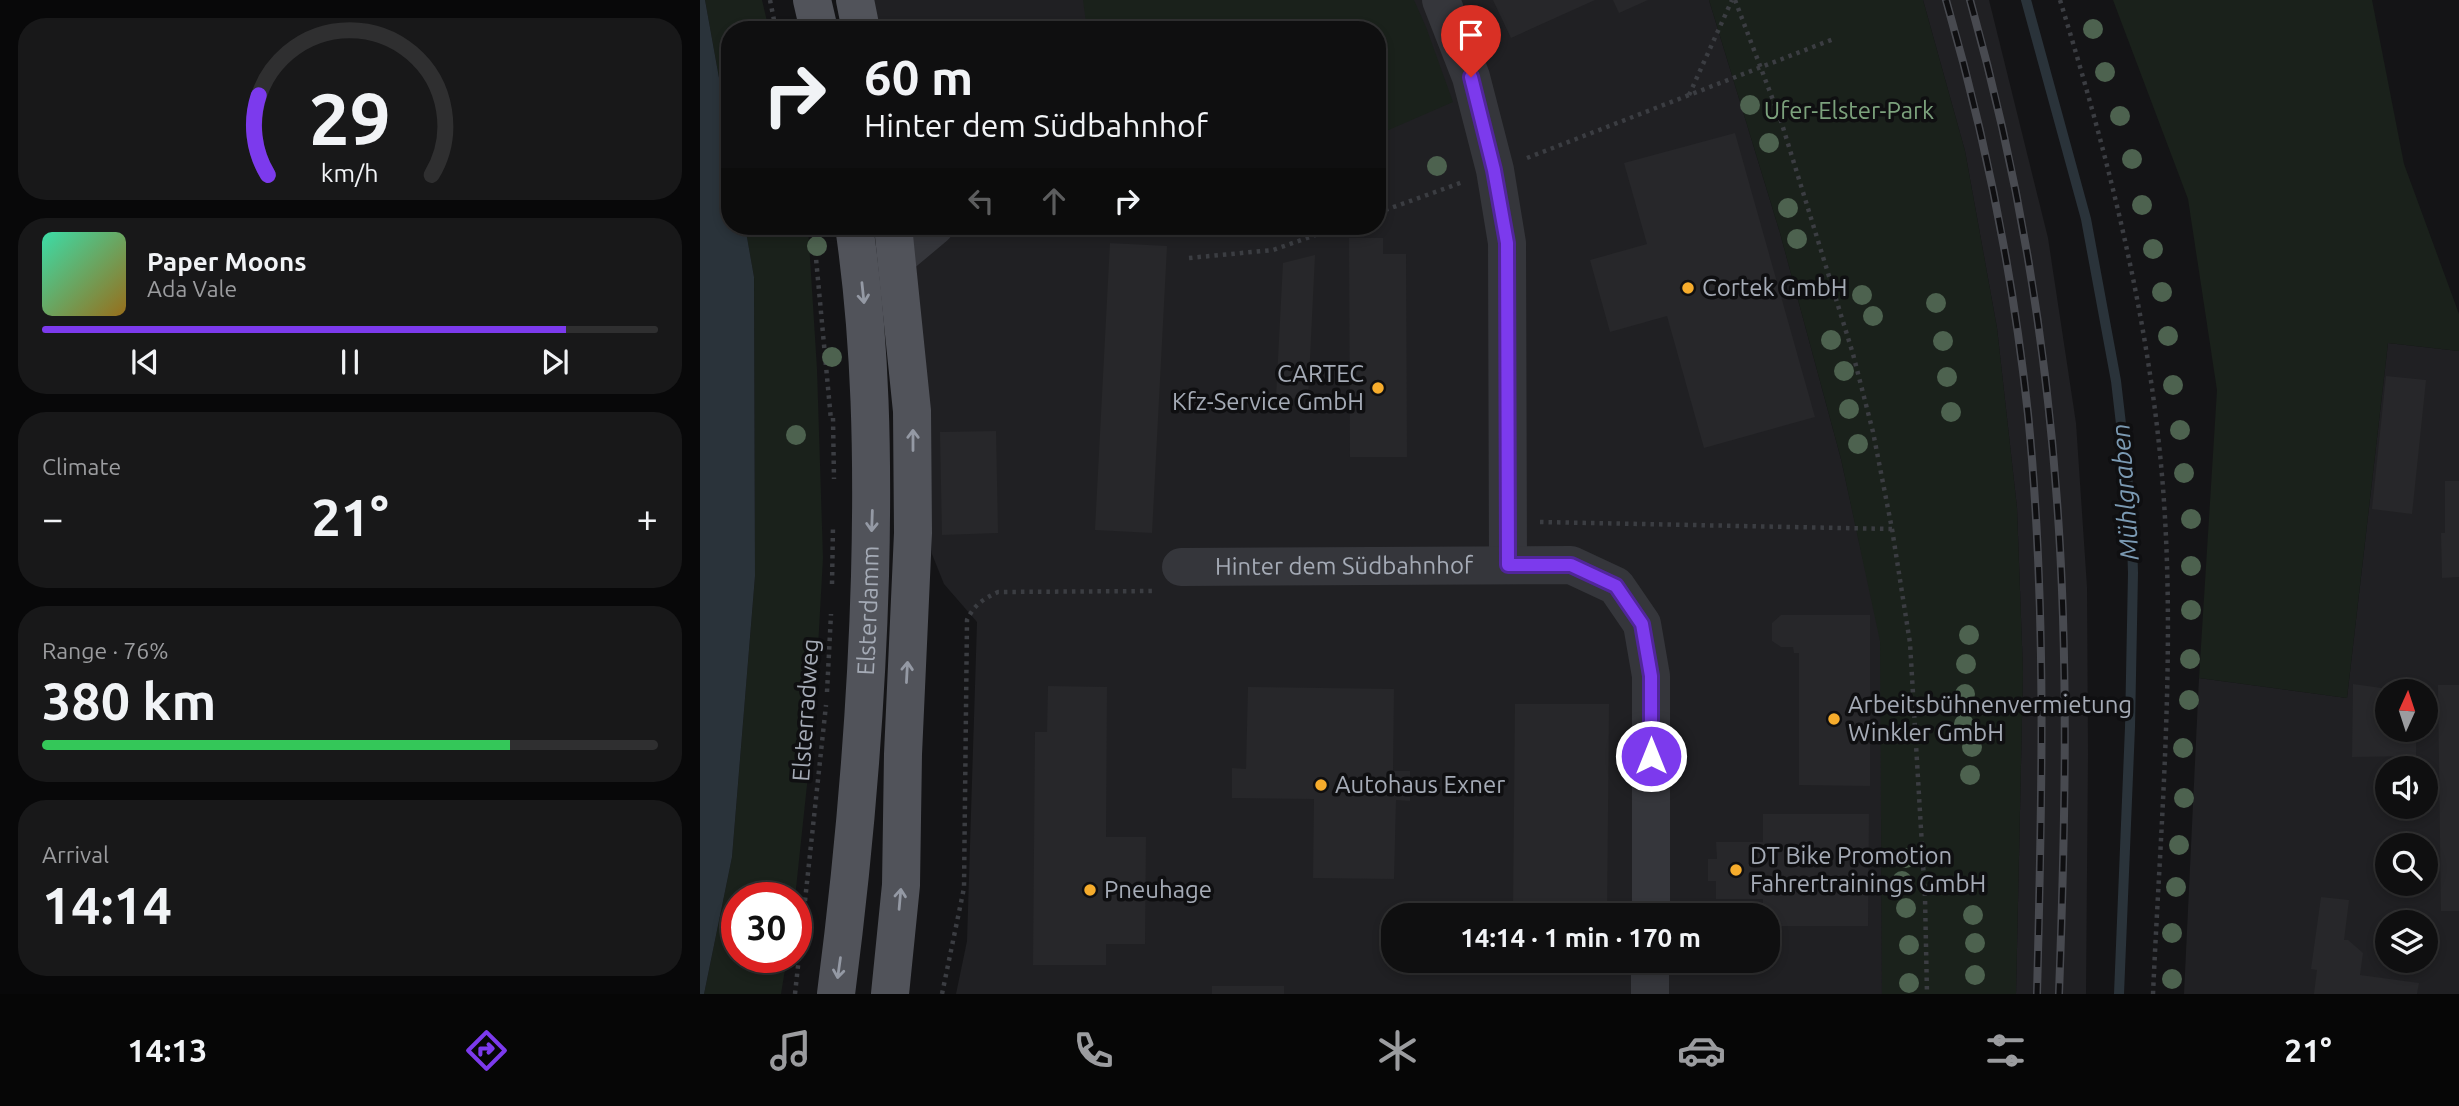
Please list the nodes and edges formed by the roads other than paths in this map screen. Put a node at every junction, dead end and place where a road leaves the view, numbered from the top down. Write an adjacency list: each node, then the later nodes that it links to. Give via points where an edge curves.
1 (812, 0): 4 (main road)
2 (855, 0): 5 (main road)
3 (1441, 0): 8 (street, Hinter dem Südbahnhof, via 1471,77 1507,243)
4 (816, 21)
5 (859, 21)
6 (855, 235): 13 (main road, Elsterdamm, one-way to 13, via 864,294 872,525 861,778)
7 (896, 241): 12 (main road, Elsterdamm, one-way to 7, via 914,533 912,411)
8 (1508, 565): 9 (street, Hinter dem Südbahnhof); 10 (street, Hinter dem Südbahnhof, via 1571,565 1616,586 1642,624 1651,676)
9 (1173, 579)
10 (1651, 903)
11 (1650, 973): 14 (street)
12 (895, 985)
13 (836, 994)
14 (1650, 994)

